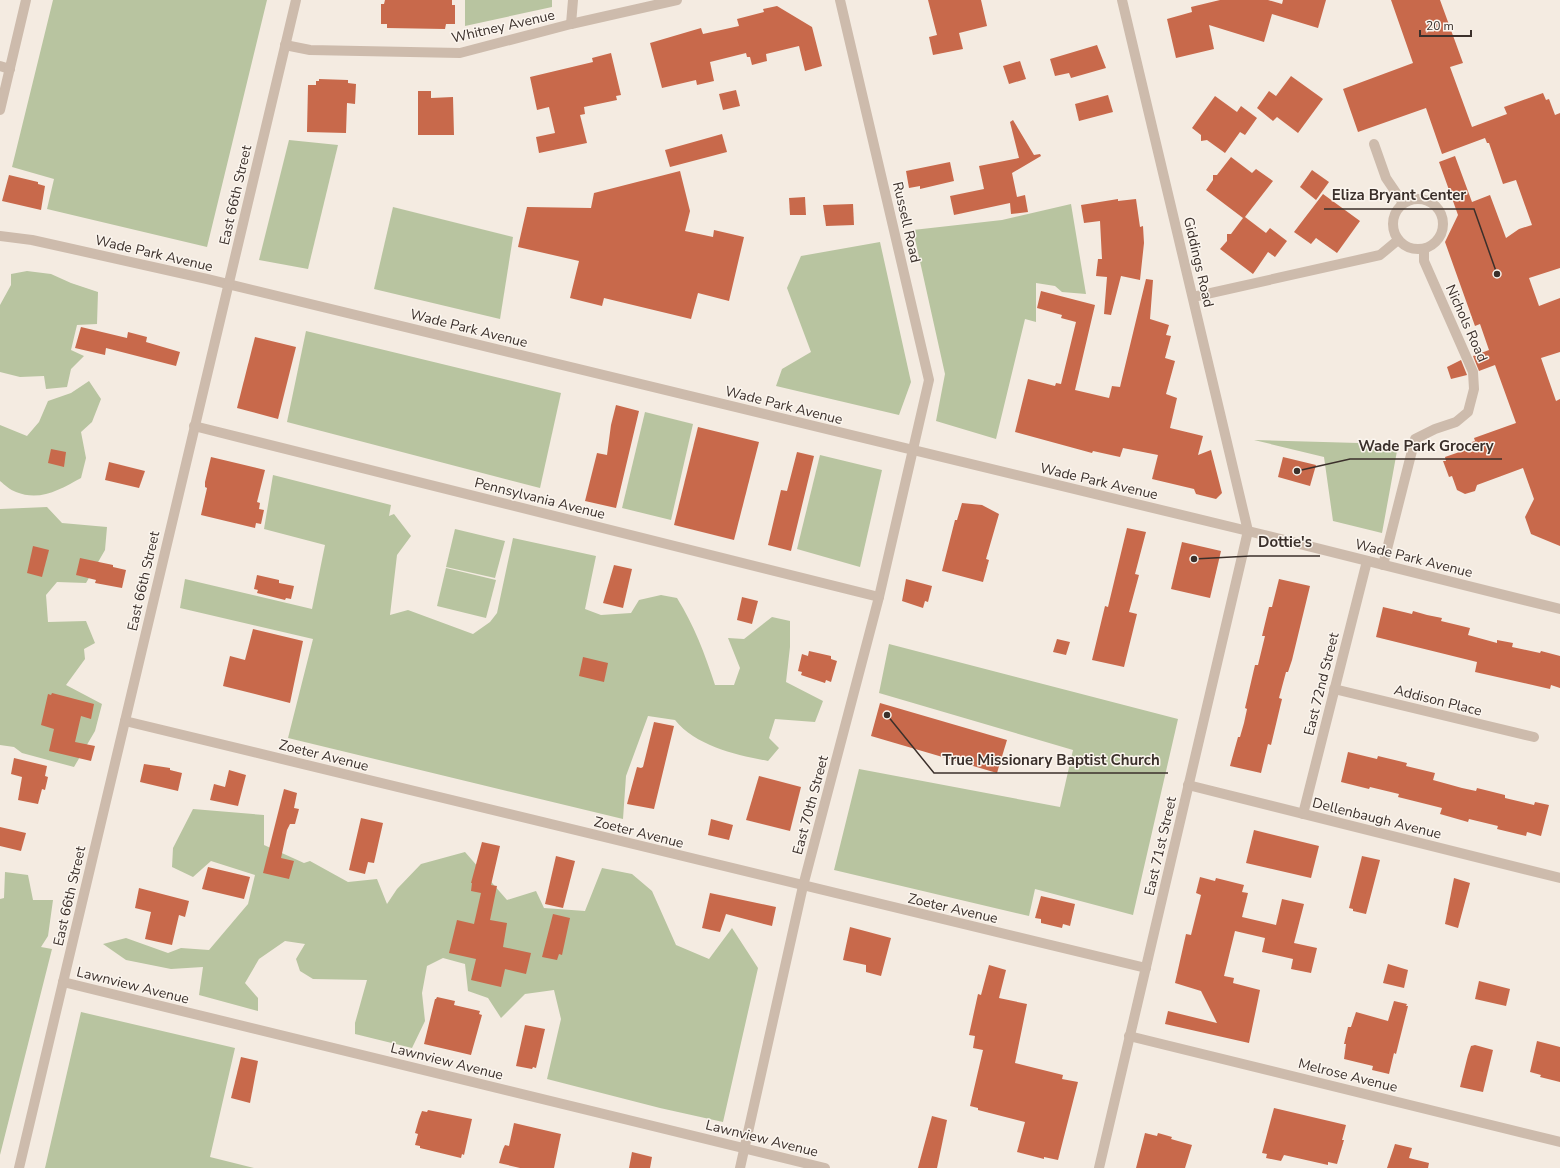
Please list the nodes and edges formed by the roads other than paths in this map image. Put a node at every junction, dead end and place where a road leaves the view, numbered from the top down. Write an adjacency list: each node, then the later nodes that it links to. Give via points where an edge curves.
1 (26, 0): 9 (street)
2 (296, 0): 8 (street, East 66th Street)
3 (573, 0): 7 (street)
4 (677, 0): 7 (street, Whitney Avenue)
5 (840, 0): 19 (street, Russell Road, via 929,380)
6 (1122, 0): 17 (street, Giddings Road)
7 (570, 24): 8 (street, Whitney Avenue, via 460,53 310,50)
8 (285, 45): 16 (street, East 66th Street)
9 (5, 68): 10 (street)
10 (0, 110)
11 (1374, 144): 12 (street, via 1386,178)
12 (1403, 204): 14 (street, via 1396,211 1393,220 1393,230); 15 (street, via 1412,199 1422,199 1439,209 1444,228 1434,245)
13 (0, 236): 16 (street, Wade Park Avenue, via 32,240)
14 (1398, 240): 15 (street, via 1414,250); 17 (street, via 1380,255)
15 (1424, 249): 22 (street, Nichols Road, via 1424,261 1473,372 1474,389 1468,412 1456,422 1415,439)
16 (228, 284): 18 (street, East 66th Street); 19 (street, Wade Park Avenue)
17 (1193, 298): 20 (street, Giddings Road)
18 (194, 426): 23 (street, Pennsylvania Avenue); 26 (street, East 66th Street)
19 (913, 450): 20 (street, Wade Park Avenue); 23 (street, East 70th Street)
20 (1248, 531): 21 (street, Wade Park Avenue); 28 (street, East 71st Street)
21 (1367, 561): 22 (street, Wade Park Avenue); 25 (street, East 72nd Street)
22 (1383, 565): 24 (street, Wade Park Avenue)
23 (879, 597): 31 (street, East 70th Street)
24 (1560, 609)
25 (1334, 689): 27 (street, Addison Place); 29 (street, East 72nd Street)
26 (125, 721): 31 (street, Zoeter Avenue); 33 (street, East 66th Street)
27 (1534, 737)
28 (1188, 785): 29 (street, Dellenbaugh Avenue); 32 (street, East 71st Street)
29 (1304, 814): 30 (street, Dellenbaugh Avenue)
30 (1560, 878)
31 (803, 886): 32 (street, Zoeter Avenue); 36 (street, East 70th Street)
32 (1146, 968): 34 (street, East 71st Street)
33 (63, 982): 36 (street, Lawnview Avenue); 37 (street, East 66th Street)
34 (1129, 1036): 35 (street, Melrose Avenue); 40 (street, East 71st Street)
35 (1560, 1142)
36 (745, 1148): 38 (street, East 70th Street); 39 (street, Lawnview Avenue)
37 (19, 1168)
38 (740, 1168)
39 (825, 1168)
40 (1099, 1168)

